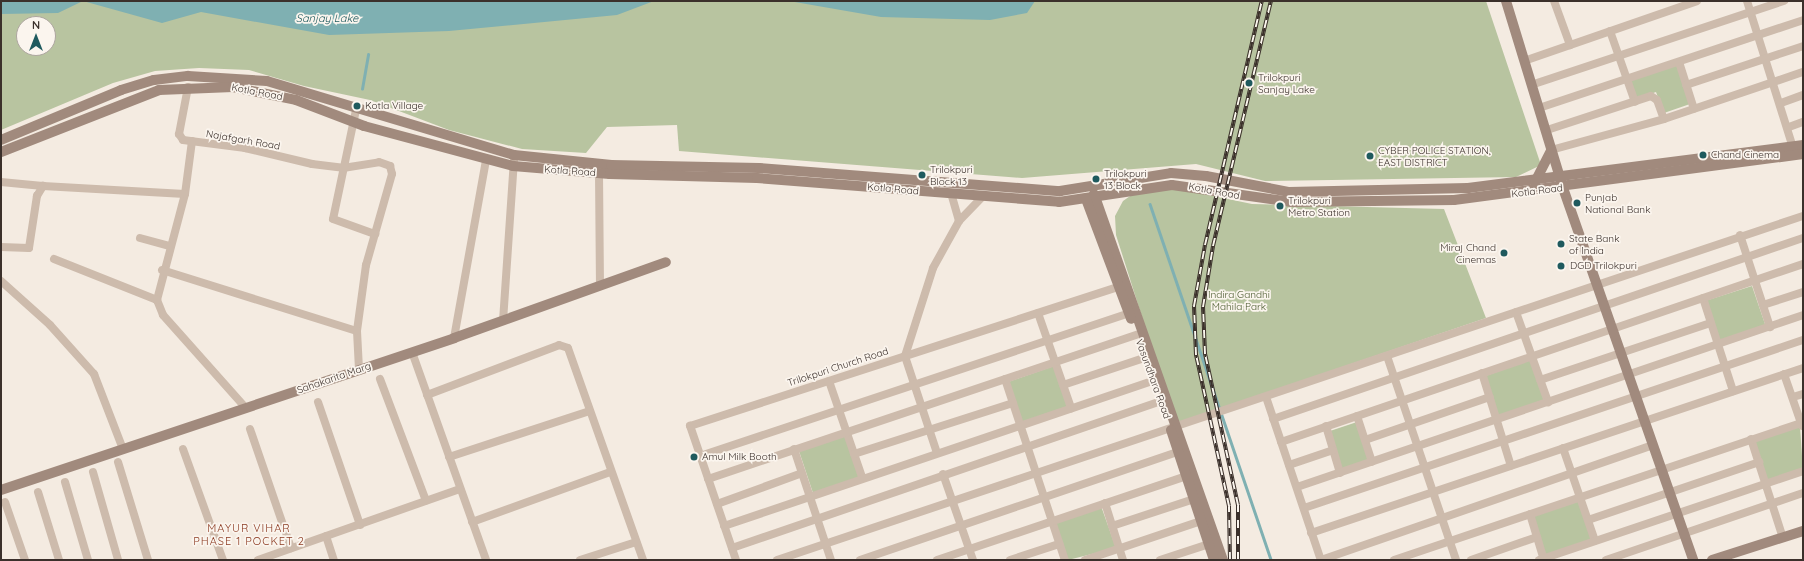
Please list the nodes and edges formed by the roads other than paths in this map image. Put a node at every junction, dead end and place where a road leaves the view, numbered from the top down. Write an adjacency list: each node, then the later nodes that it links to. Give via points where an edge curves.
1 (1506, 1): 15 (main road)
2 (1554, 1): 11 (street)
3 (1697, 1): 6 (street)
4 (1747, 1): 7 (street)
5 (1784, 1): 7 (street)
6 (1683, 3): 9 (street)
7 (1750, 12): 10 (street); 13 (street)
8 (1803, 20): 10 (street)
9 (1610, 31): 11 (street); 13 (street)
10 (1758, 35): 14 (street); 16 (street)
11 (1570, 45): 15 (street)
12 (1803, 46): 14 (street)
13 (1619, 56): 18 (street); 20 (street)
14 (1766, 58): 19 (street); 21 (street)
15 (1524, 61): 20 (main road)
16 (1678, 62): 18 (street); 21 (street)
17 (1803, 72): 19 (street)
18 (1627, 79): 24 (street); 26 (street)
19 (1774, 82): 25 (street); 27 (street)
20 (1531, 85): 26 (main road)
21 (1686, 85): 27 (street)
22 (188, 87): 30 (main road, Kotla Road, via 233,86 267,92); 35 (street, via 179,134 183,140); 38 (main road, Kotla Road, via 160,90 127,100)
23 (1803, 95): 25 (street)
24 (1635, 102): 29 (street, via 1655,96); 33 (street)
25 (1781, 103): 32 (street)
26 (1539, 108): 33 (main road)
27 (1694, 109): 29 (street)
28 (356, 110): 30 (street); 34 (main road, Kotla Road, via 267,81 188,76 154,80 121,90); 39 (main road, Kotla Road)
29 (1664, 119): 36 (street)
30 (352, 121): 40 (main road, Kotla Road); 42 (street)
31 (1803, 122): 32 (street)
32 (1788, 127): 37 (street)
33 (1547, 130): 36 (main road)
34 (1, 140)
35 (192, 141): 42 (street, Najafgarh Road); 50 (street, Najafgarh Road)
36 (1551, 150): 45 (main road); 46 (main road)
37 (1798, 150): 46 (main road, Kotla Road)
38 (1, 152)
39 (514, 155): 41 (street); 48 (main road, Kotla Road, via 611,165 758,168 1060,191)
40 (486, 160): 41 (main road, Kotla Road); 88 (street)
41 (513, 166): 43 (main road, Kotla Road); 81 (street)
42 (343, 168): 56 (street, via 333,219); 56 (street, Najafgarh Road, via 379,162 390,166 392,174)
43 (599, 173): 49 (main road, Kotla Road, via 757,178); 70 (street)
44 (1, 182): 47 (street)
45 (1535, 182): 46 (main road, Kotla Road); 48 (main road, Kotla Road, via 1468,188 1309,193 1171,173)
46 (1561, 183): 52 (main road, Kotla Road, via 1454,200 1292,202 1172,184); 69 (main road)
47 (43, 186): 50 (street); 60 (street, via 37,196 29,248)
48 (1089, 188): 52 (main road); 53 (main road)
49 (951, 193): 51 (main road, Kotla Road); 55 (street)
50 (185, 194): 61 (street, Najafgarh Road)
51 (982, 197): 53 (main road, Kotla Road, via 1059,202); 55 (street)
52 (1098, 198): 53 (main road, Kotla Road); 71 (main road, Vasundhara Road)
53 (1086, 199): 71 (main road, Vasundhara Road)
54 (1803, 216): 57 (street)
55 (959, 221): 94 (street, via 931,275)
56 (375, 234): 85 (street)
57 (1740, 235): 63 (street); 69 (street)
58 (140, 238): 61 (street)
59 (1803, 238): 63 (street)
60 (1, 246)
61 (169, 246): 66 (street, Najafgarh Road)
62 (54, 258): 74 (street)
63 (1747, 258): 67 (street); 75 (street)
64 (666, 262): 70 (main road, Sahakarita Marg)
65 (1803, 264): 67 (street)
66 (162, 270): 74 (street, Najafgarh Road); 85 (street)
67 (1755, 280): 73 (street); 76 (street)
68 (1, 281): 150 (street, via 50,325 94,374)
69 (1596, 283): 75 (main road); 77 (street)
70 (600, 285): 81 (main road, Sahakarita Marg)
71 (1122, 286): 78 (street, Trilokpuri Church Road); 79 (main road, Vasundhara Road); 137 (main road, Vasundhara Road)
72 (1803, 292): 76 (street)
73 (1702, 298): 82 (street); 84 (street)
74 (157, 300): 125 (street, via 163,315)
75 (1603, 304): 84 (main road); 86 (street)
76 (1763, 305): 83 (street)
77 (1516, 312): 86 (street); 95 (street)
78 (1038, 313): 89 (street); 94 (street, Trilokpuri Church Road)
79 (1129, 313): 87 (main road, Vasundhara Road); 89 (street)
80 (1803, 315): 83 (street)
81 (504, 321): 88 (main road, Sahakarita Marg)
82 (1710, 323): 91 (street); 93 (street)
83 (1770, 327): 91 (street)
84 (1612, 328): 93 (main road); 96 (street)
85 (357, 331): 101 (street)
86 (1523, 334): 96 (street); 105 (street)
87 (1137, 335): 97 (main road, Vasundhara Road); 98 (street)
88 (454, 338): 92 (main road, Sahakarita Marg)
89 (1047, 340): 98 (street); 111 (street)
90 (1803, 340): 99 (street)
91 (1718, 345): 99 (street); 104 (street)
92 (412, 352): 101 (main road, Sahakarita Marg); 115 (street)
93 (1620, 352): 104 (main road); 108 (street)
94 (905, 356): 109 (street, Trilokpuri Church Road); 111 (street)
95 (1387, 356): 105 (street); 117 (street)
96 (1532, 356): 102 (street); 108 (street)
97 (1144, 358): 110 (main road, Vasundhara Road); 112 (street)
98 (1055, 362): 107 (street); 112 (street)
99 (1725, 366): 113 (street); 116 (street)
100 (1803, 368): 103 (street)
101 (359, 369): 125 (main road, Sahakarita Marg)
102 (1482, 373): 118 (street); 120 (street)
103 (1784, 374): 113 (street); 119 (street)
104 (1629, 375): 116 (main road); 123 (street)
105 (1394, 378): 120 (street); 131 (street)
106 (380, 379): 190 (street)
107 (1005, 379): 124 (street); 126 (street)
108 (1540, 380): 123 (street)
109 (829, 381): 129 (street); 158 (street, Trilokpuri Church Road, via 690,426)
110 (1153, 381): 121 (main road, Vasundhara Road); 127 (street)
111 (913, 385): 126 (street); 129 (street)
112 (1062, 385): 127 (street)
113 (1732, 391): 133 (street)
114 (1803, 394): 119 (street)
115 (427, 395): 128 (street, via 563,345 568,348); 157 (street)
116 (1636, 396): 133 (main road); 144 (street)
117 (1266, 397): 131 (street); 137 (street)
118 (1490, 397): 132 (street); 134 (street)
119 (1793, 397): 135 (street)
120 (1403, 400): 130 (street); 134 (street)
121 (1160, 401): 137 (main road, Vasundhara Road); 147 (street)
122 (318, 402): 205 (street)
123 (1548, 402): 132 (street)
124 (1013, 403): 136 (street); 140 (street)
125 (246, 408): 150 (main road, Sahakarita Marg)
126 (920, 408): 140 (street); 141 (street)
127 (1071, 408): 136 (street)
128 (590, 410): 157 (street); 168 (street)
129 (839, 410): 141 (street); 158 (street)
130 (1357, 416): 138 (street); 143 (street)
131 (1273, 419): 145 (street)
132 (1497, 419): 144 (street); 148 (street)
133 (1644, 421): 146 (main road); 149 (street)
134 (1410, 424): 143 (street); 148 (street)
135 (1802, 424): 142 (street)
136 (1020, 425): 147 (street); 155 (street)
137 (1174, 426): 154 (main road, Vasundhara Road); 170 (street); 250 (main road, Vasundhara Road)
138 (1326, 426): 145 (street); 153 (street)
139 (250, 429): 221 (street)
140 (929, 429): 155 (street); 156 (street)
141 (846, 432): 152 (street); 156 (street)
142 (1751, 439): 161 (street); 165 (street)
143 (1364, 440): 160 (street)
144 (1504, 441): 163 (street); 164 (street)
145 (1281, 442): 162 (street)
146 (1653, 445): 165 (main road); 172 (street)
147 (1027, 446): 170 (street); 173 (street)
148 (1418, 446): 160 (street); 164 (street)
149 (1563, 448): 163 (street); 172 (street)
150 (123, 449): 181 (main road, Sahakarita Marg)
151 (183, 449): 232 (street)
152 (794, 449): 169 (street); 176 (street)
153 (1333, 450): 162 (street); 171 (street)
154 (1178, 452): 174 (main road, Vasundhara Road); 188 (street)
155 (937, 453): 175 (street)
156 (854, 454): 175 (street)
157 (449, 456): 180 (street)
158 (700, 456): 176 (street, Trilokpuri Church Road)
159 (118, 462): 231 (street)
160 (1372, 462): 171 (street)
161 (1758, 462): 178 (street); 182 (street)
162 (1289, 465): 179 (street)
163 (1511, 466): 184 (street)
164 (1425, 467): 184 (street); 196 (street)
165 (1661, 468): 182 (main road); 187 (street)
166 (1803, 471): 178 (street)
167 (93, 472): 230 (street)
168 (610, 472): 204 (street); 217 (street)
169 (802, 473): 186 (street); 194 (street)
170 (1036, 473): 188 (street); 191 (street)
171 (1340, 473): 179 (street)
172 (1572, 473): 187 (street); 200 (street)
173 (943, 474): 191 (street); 199 (street)
174 (1186, 476): 189 (main road, Vasundhara Road); 193 (street)
175 (862, 477): 186 (street)
176 (708, 479): 194 (street, Trilokpuri Church Road)
177 (65, 482): 229 (street)
178 (1766, 483): 195 (street); 198 (street)
179 (1297, 488): 196 (street)
180 (460, 489): 190 (street); 204 (street)
181 (1, 490)
182 (1669, 490): 198 (main road); 201 (street)
183 (38, 492): 228 (street)
184 (1432, 492): 200 (street); 210 (street)
185 (1803, 493): 195 (street)
186 (810, 496): 199 (street); 206 (street)
187 (1580, 497): 197 (street); 201 (street)
188 (1044, 498): 202 (street); 207 (street)
189 (1194, 499): 203 (main road, Vasundhara Road); 208 (street)
190 (426, 501): 205 (street)
191 (953, 501): 207 (street); 218 (street)
192 (5, 502): 227 (street)
193 (1104, 503): 202 (street); 208 (street)
194 (717, 504): 206 (street, Trilokpuri Church Road)
195 (1772, 504): 211 (street); 214 (street)
196 (1304, 508): 210 (street)
197 (1530, 514): 213 (street); 215 (street)
198 (1677, 514): 211 (main road); 216 (street)
199 (817, 518): 218 (street); 222 (street)
200 (1442, 518): 215 (street); 251 (street)
201 (1588, 520): 216 (street)
202 (1052, 521): 219 (street); 224 (street)
203 (1201, 521): 220 (main road, Vasundhara Road); 223 (street)
204 (472, 522): 235 (street)
205 (360, 525): 212 (street)
206 (724, 526): 222 (street, Trilokpuri Church Road)
207 (961, 526): 224 (street); 241 (street)
208 (1112, 526): 223 (street)
209 (1803, 531): 214 (main road)
210 (1311, 533): 251 (street)
211 (1683, 534): 255 (street); 256 (main road)
212 (326, 536): 221 (street); 234 (street)
213 (1537, 537): 226 (street); 254 (street)
214 (1783, 538): 257 (main road)
215 (1450, 541): 225 (street); 253 (street)
216 (1595, 541): 226 (street)
217 (636, 542): 236 (street); 237 (street)
218 (826, 543): 239 (street); 240 (street)
219 (1059, 544): 244 (street); 245 (street)
220 (1209, 544): 248 (street); 249 (main road, Vasundhara Road)
221 (291, 548): 233 (street)
222 (732, 548): 238 (street, Trilokpuri Church Road)
223 (1119, 548): 246 (street); 247 (street)
224 (969, 549): 242 (street); 243 (street)
225 (1411, 557): 252 (street)
226 (1542, 559)
227 (25, 560)
228 (59, 560)
229 (88, 560)
230 (118, 560)
231 (148, 560)
232 (223, 560)
233 (259, 560)
234 (334, 560)
235 (486, 560)
236 (580, 560)
237 (643, 560)
238 (736, 560)
239 (777, 560)
240 (831, 560)
241 (860, 560)
242 (937, 560)
243 (973, 560)
244 (1010, 560)
245 (1065, 560)
246 (1085, 560)
247 (1123, 560)
248 (1160, 560)
249 (1214, 560)
250 (1223, 560)
251 (1321, 560)
252 (1394, 560)
253 (1456, 560)
254 (1471, 560)
255 (1606, 560)
256 (1694, 560)
257 (1712, 560)

